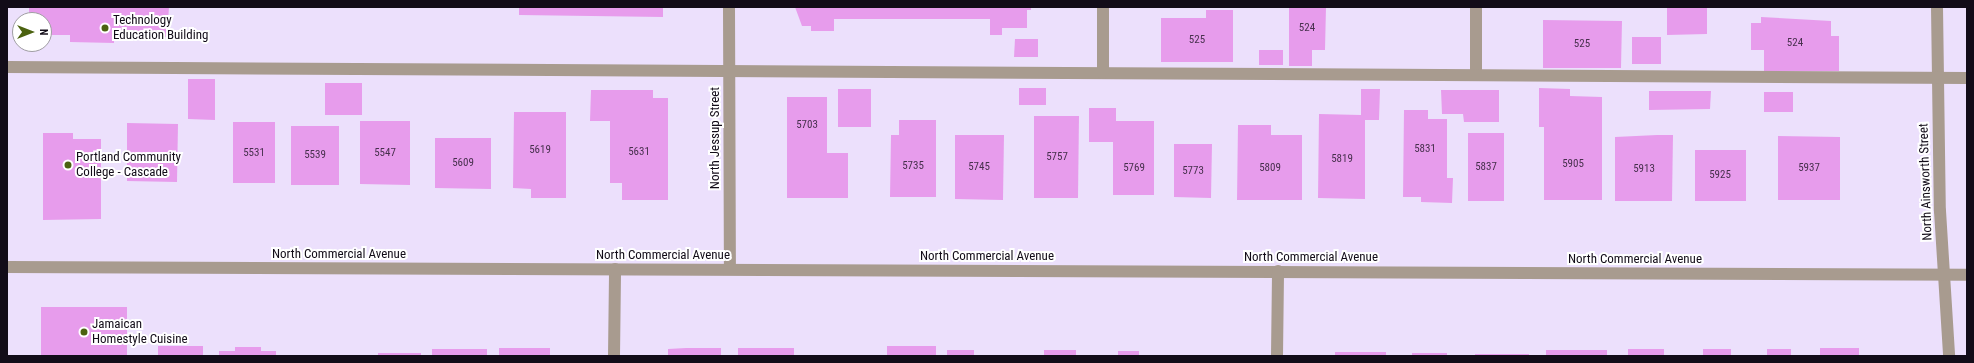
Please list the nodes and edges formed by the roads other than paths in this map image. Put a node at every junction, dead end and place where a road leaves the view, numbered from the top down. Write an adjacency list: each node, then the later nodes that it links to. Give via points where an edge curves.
1 (729, 7): 6 (street, North Jessup Street)
2 (1103, 7): 7 (street)
3 (1476, 7): 8 (street)
4 (1937, 7): 9 (street, North Ainsworth Street)
5 (7, 67): 6 (street)
6 (729, 70): 7 (street); 13 (street, North Jessup Street)
7 (1103, 73): 8 (street)
8 (1476, 73): 9 (street)
9 (1937, 78): 10 (street); 15 (street, North Ainsworth Street, via 1940,211)
10 (1967, 78)
11 (7, 267): 12 (street, North Commercial Avenue)
12 (615, 269): 13 (street, North Commercial Avenue); 17 (street)
13 (730, 269): 14 (street, North Commercial Avenue)
14 (1278, 271): 15 (street, North Commercial Avenue); 18 (street)
15 (1945, 275): 16 (street, North Commercial Avenue); 19 (street, North Ainsworth Street)
16 (1967, 275)
17 (614, 356)
18 (1277, 356)
19 (1949, 356)

